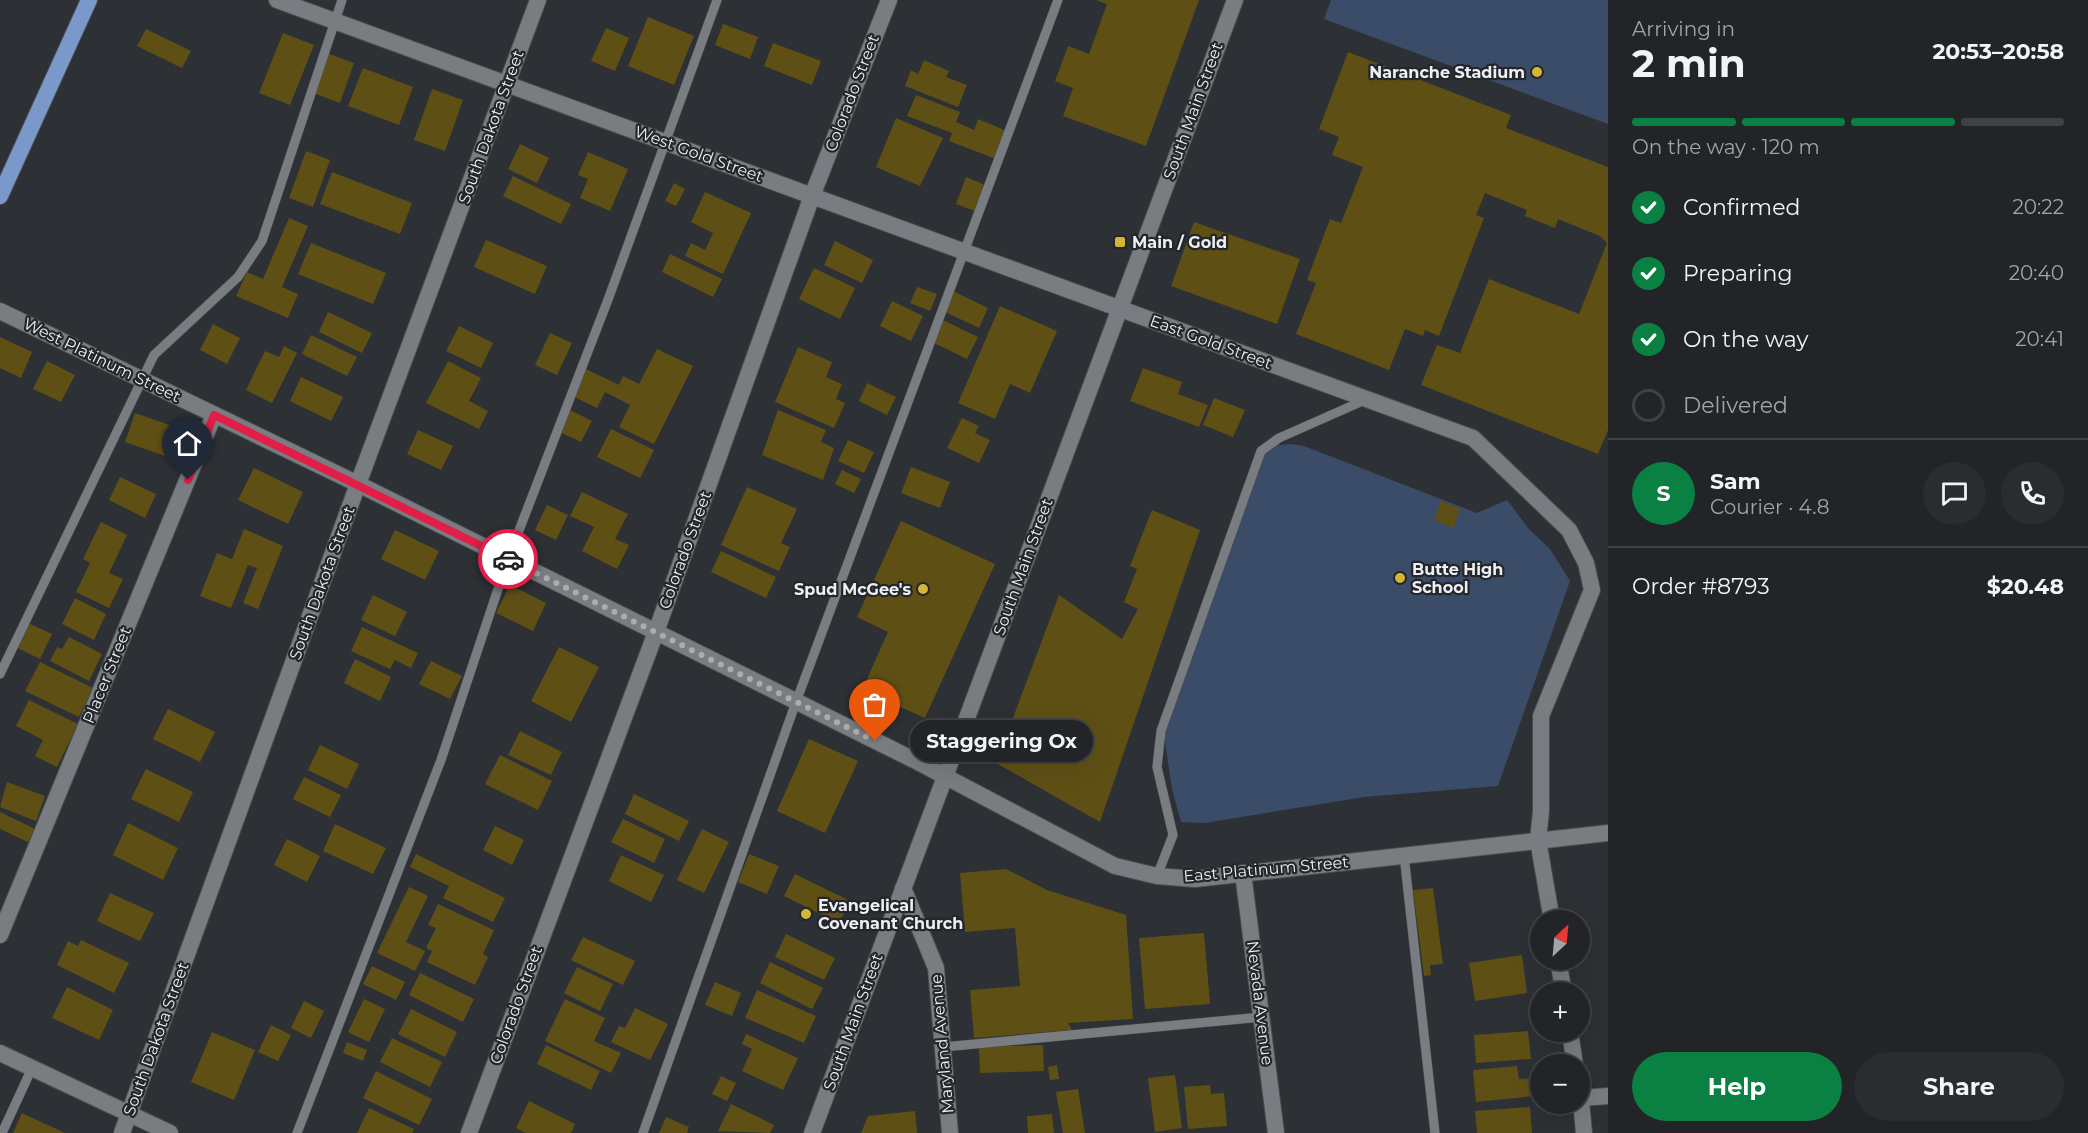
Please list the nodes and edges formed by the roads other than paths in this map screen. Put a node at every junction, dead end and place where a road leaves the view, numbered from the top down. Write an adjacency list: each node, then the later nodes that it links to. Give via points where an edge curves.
1 (88, 0): 12 (main road)
2 (277, 0): 9 (street, West Gold Street)
3 (342, 0): 9 (lane)
4 (538, 0): 10 (street, South Dakota Street)
5 (717, 0): 11 (lane)
6 (889, 0): 13 (street, Colorado Street)
7 (1058, 0): 14 (lane)
8 (1235, 0): 15 (street, South Main Street)
9 (334, 21): 10 (street, West Gold Street); 17 (lane, via 262,241 238,277 154,354)
10 (506, 84): 11 (street, West Gold Street); 20 (street, South Dakota Street)
11 (664, 141): 13 (street, West Gold Street); 21 (lane, via 609,297)
12 (0, 196)
13 (812, 196): 14 (street, West Gold Street); 22 (street, Colorado Street)
14 (964, 252): 15 (street, West Gold Street); 24 (lane)
15 (1120, 309): 18 (street, East Gold Street); 25 (street, South Main Street)
16 (0, 311): 17 (street, West Platinum Street)
17 (141, 379): 19 (street, West Platinum Street); 23 (lane)
18 (1368, 399): 27 (street, East Gold Street, via 1473,438 1569,530 1586,563 1592,590 1541,716); 30 (lane, via 1280,438 1261,451 1161,731 1157,767 1173,835)
19 (214, 415): 20 (street, West Platinum Street); 33 (street, Placer Street)
20 (358, 484): 21 (street, West Platinum Street); 40 (street, South Dakota Street)
21 (508, 559): 22 (street, West Platinum Street); 45 (lane, via 441,760)
22 (656, 633): 24 (street, West Platinum Street); 46 (street, Colorado Street)
23 (0, 674)
24 (796, 702): 25 (street, West Platinum Street); 47 (lane)
25 (945, 776): 30 (street, East Platinum Street, via 1115,866); 31 (street, South Main Street)
26 (1608, 832): 27 (street, East Platinum Street)
27 (1538, 840): 28 (street, East Platinum Street); 32 (street, East Gold Street)
28 (1404, 855): 29 (street, East Platinum Street); 51 (lane)
29 (1243, 873): 30 (street, East Platinum Street, via 1195,879); 34 (street, Nevada Avenue)
30 (1157, 876)
31 (903, 888): 35 (street, Maryland Avenue, via 936,968); 48 (street, South Main Street)
32 (1550, 910)
33 (0, 935)
34 (1262, 1017): 35 (lane); 50 (street, Nevada Avenue)
35 (943, 1047): 49 (street, Maryland Avenue)
36 (0, 1053): 37 (street)
37 (32, 1068): 40 (street); 42 (lane)
38 (1590, 1095): 39 (street)
39 (1608, 1096)
40 (129, 1114): 43 (street, South Dakota Street); 44 (street)
41 (1582, 1114): 52 (street)
42 (2, 1133)
43 (122, 1133)
44 (170, 1133)
45 (297, 1133)
46 (469, 1133)
47 (643, 1133)
48 (812, 1133)
49 (951, 1133)
50 (1276, 1133)
51 (1436, 1133)
52 (1584, 1133)

